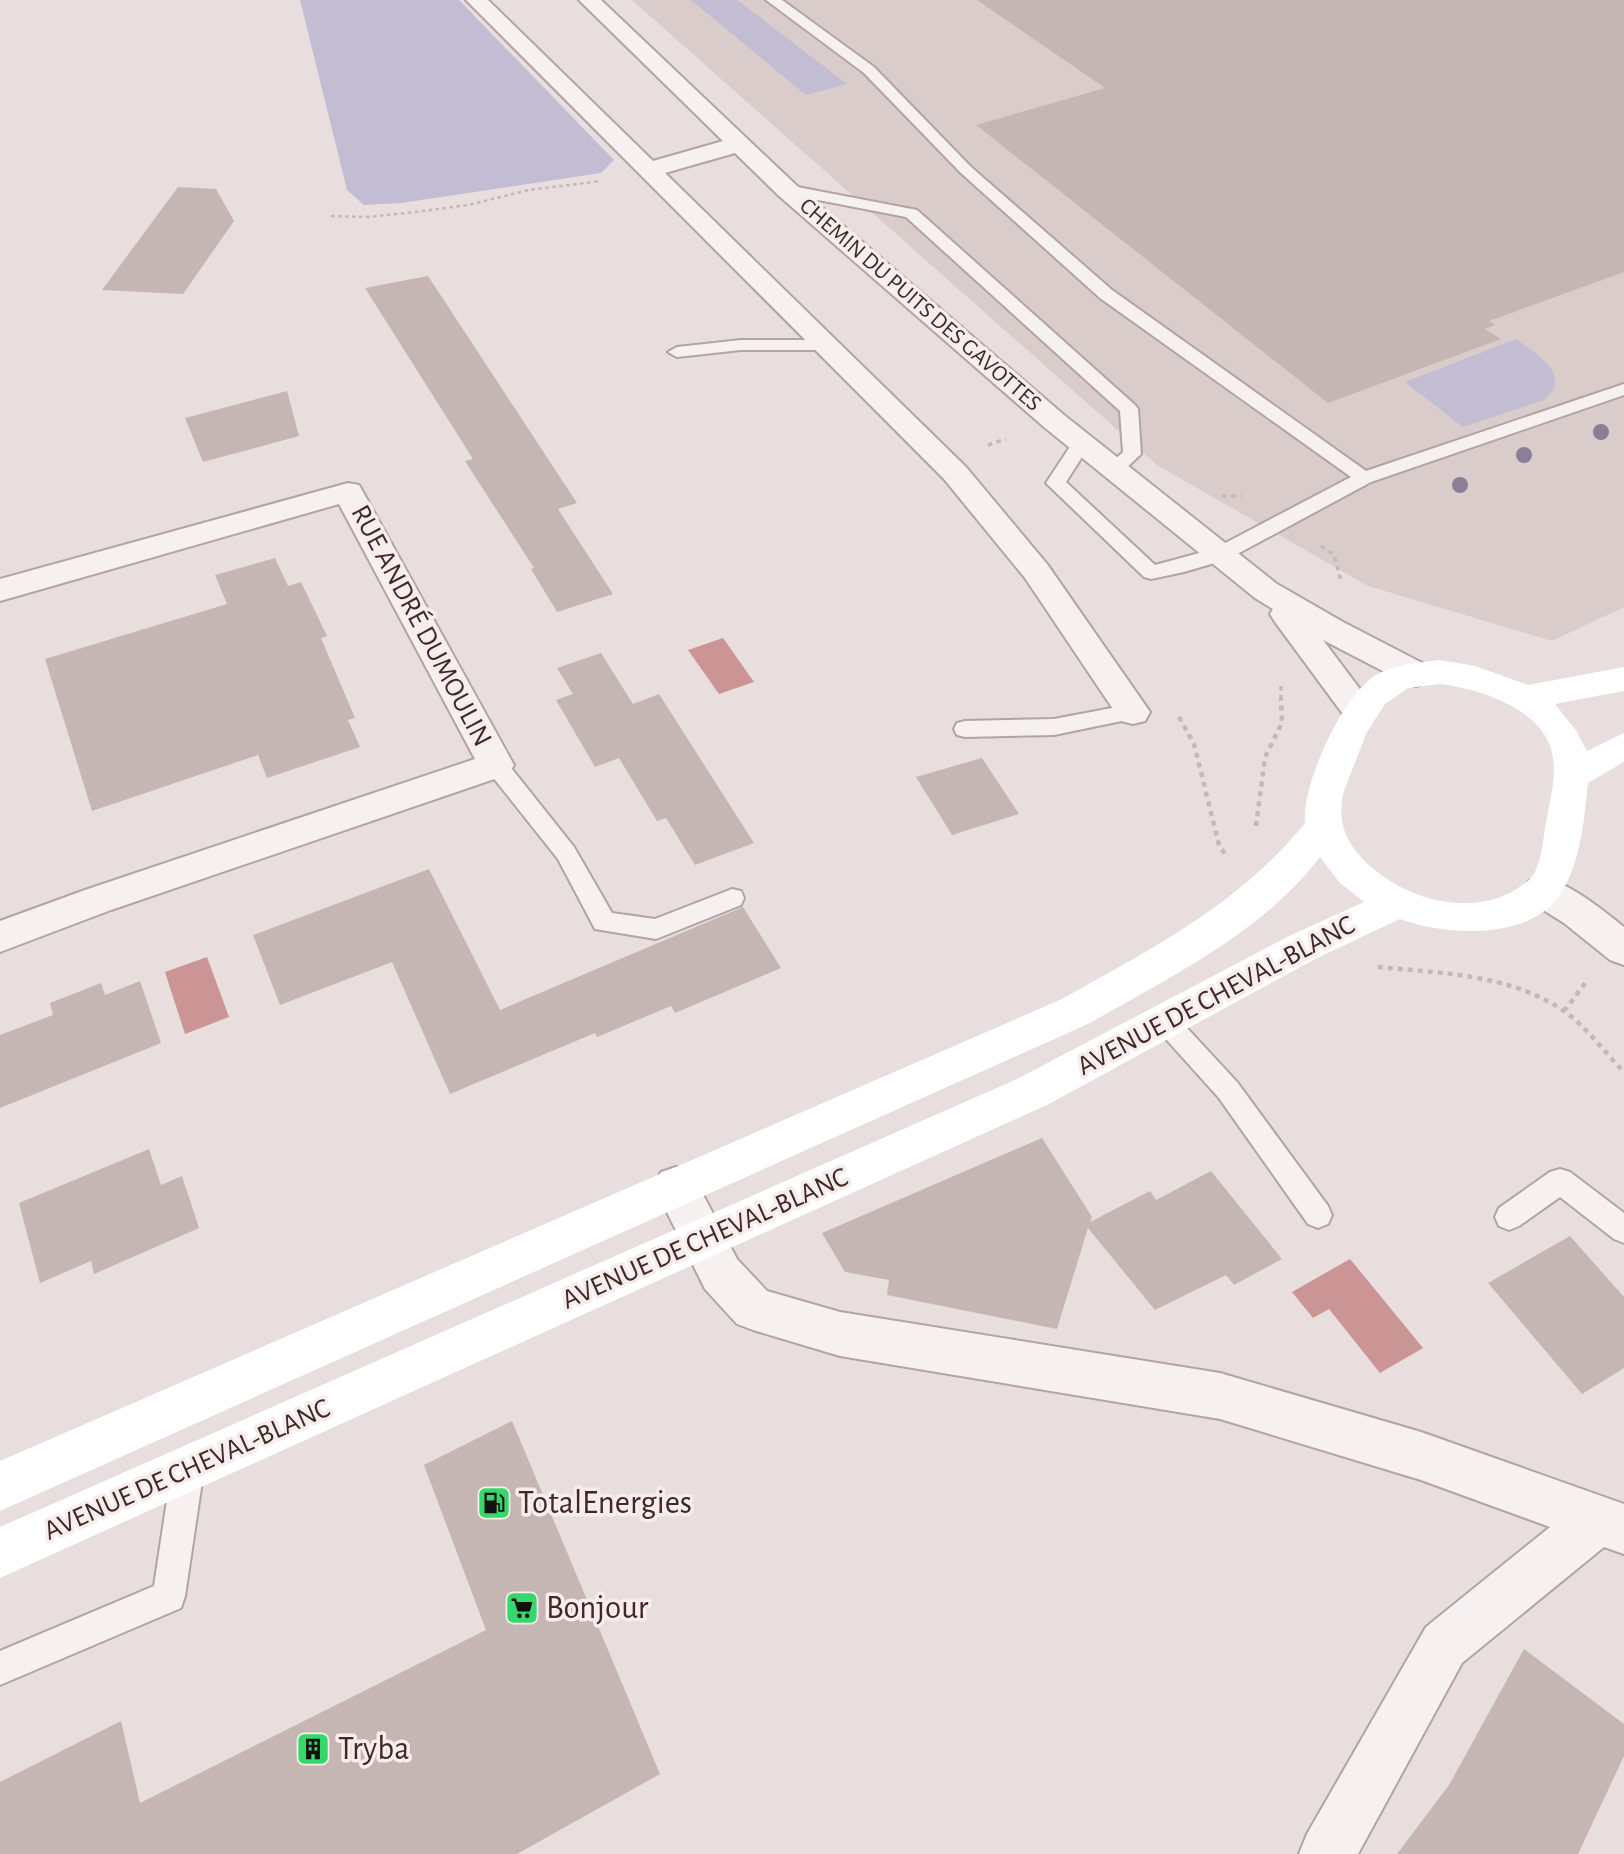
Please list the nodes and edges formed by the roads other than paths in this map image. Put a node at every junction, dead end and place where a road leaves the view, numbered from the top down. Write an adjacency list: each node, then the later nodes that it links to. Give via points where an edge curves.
1 (476, 0): 5 (street)
2 (589, 0): 4 (street, CHEMIN DU PUITS DES GAVOTTES)
3 (773, 0): 12 (lane, via 869,70 966,170 1106,294)
4 (740, 144): 5 (street); 6 (street, CHEMIN DU PUITS DES GAVOTTES)
5 (649, 170): 7 (street)
6 (787, 190): 10 (street, CHEMIN DU PUITS DES GAVOTTES); 11 (lane, via 911,213 1129,409 1132,454)
7 (822, 345): 8 (lane, via 741,345); 19 (street, via 955,473 1036,571)
8 (677, 352)
9 (1624, 389): 12 (lane)
10 (1082, 443): 11 (street, CHEMIN DU PUITS DES GAVOTTES); 13 (lane, via 1056,483 1151,572)
11 (1114, 469): 13 (street, CHEMIN DU PUITS DES GAVOTTES)
12 (1364, 478): 13 (lane)
13 (1221, 554): 15 (street, CHEMIN DU PUITS DES GAVOTTES)
14 (0, 590): 23 (street, RUE ANDRÉ DUMOULIN, via 348,492)
15 (1266, 591): 16 (street, CHEMIN DU PUITS DES GAVOTTES); 20 (street, CHEMIN DU PUITS DES GAVOTTES)
16 (1416, 674): 18 (main road, AVENUE DE CHEVAL-BLANC, via 1462,675 1497,684); 20 (main road, AVENUE DE CHEVAL-BLANC, via 1385,685)
17 (1624, 680): 18 (main road)
18 (1524, 698): 24 (main road, AVENUE DE CHEVAL-BLANC, via 1555,724 1570,752)
19 (1133, 712): 21 (lane, via 1054,727)
20 (1360, 712): 25 (main road, AVENUE DE CHEVAL-BLANC, via 1324,797)
21 (965, 729)
22 (1624, 746): 24 (main road)
23 (496, 765): 27 (lane, via 566,853 604,922 656,929); 29 (street, RUE ANDRÉ DUMOULIN)
24 (1571, 777): 26 (main road, AVENUE DE CHEVAL-BLANC, via 1557,864)
25 (1323, 827): 28 (main road, AVENUE DE CHEVAL-BLANC, via 1352,872); 32 (main road, AVENUE DE CHEVAL-BLANC, via 1304,855 1187,948 1076,1011)
26 (1542, 891): 28 (main road, AVENUE DE CHEVAL-BLANC, via 1508,912 1476,917 1443,916); 30 (street, via 1578,912)
27 (732, 898)
28 (1399, 903): 31 (main road, AVENUE DE CHEVAL-BLANC)
29 (0, 937)
30 (1624, 949)
31 (1164, 1021): 33 (lane, via 1228,1090); 36 (main road, AVENUE DE CHEVAL-BLANC, via 1032,1092)
32 (676, 1186): 36 (street); 38 (main road, AVENUE DE CHEVAL-BLANC)
33 (1318, 1215)
34 (1509, 1217): 35 (lane, via 1560,1181)
35 (1624, 1230)
36 (702, 1241): 37 (main road, AVENUE DE CHEVAL-BLANC); 39 (street, via 721,1274 753,1309 840,1334 1220,1396 1421,1456)
37 (188, 1468): 40 (main road, AVENUE DE CHEVAL-BLANC); 41 (lane, via 169,1596)
38 (0, 1486)
39 (1611, 1525): 42 (street, via 1444,1645)
40 (0, 1553)
41 (0, 1668)
42 (1327, 1854)

